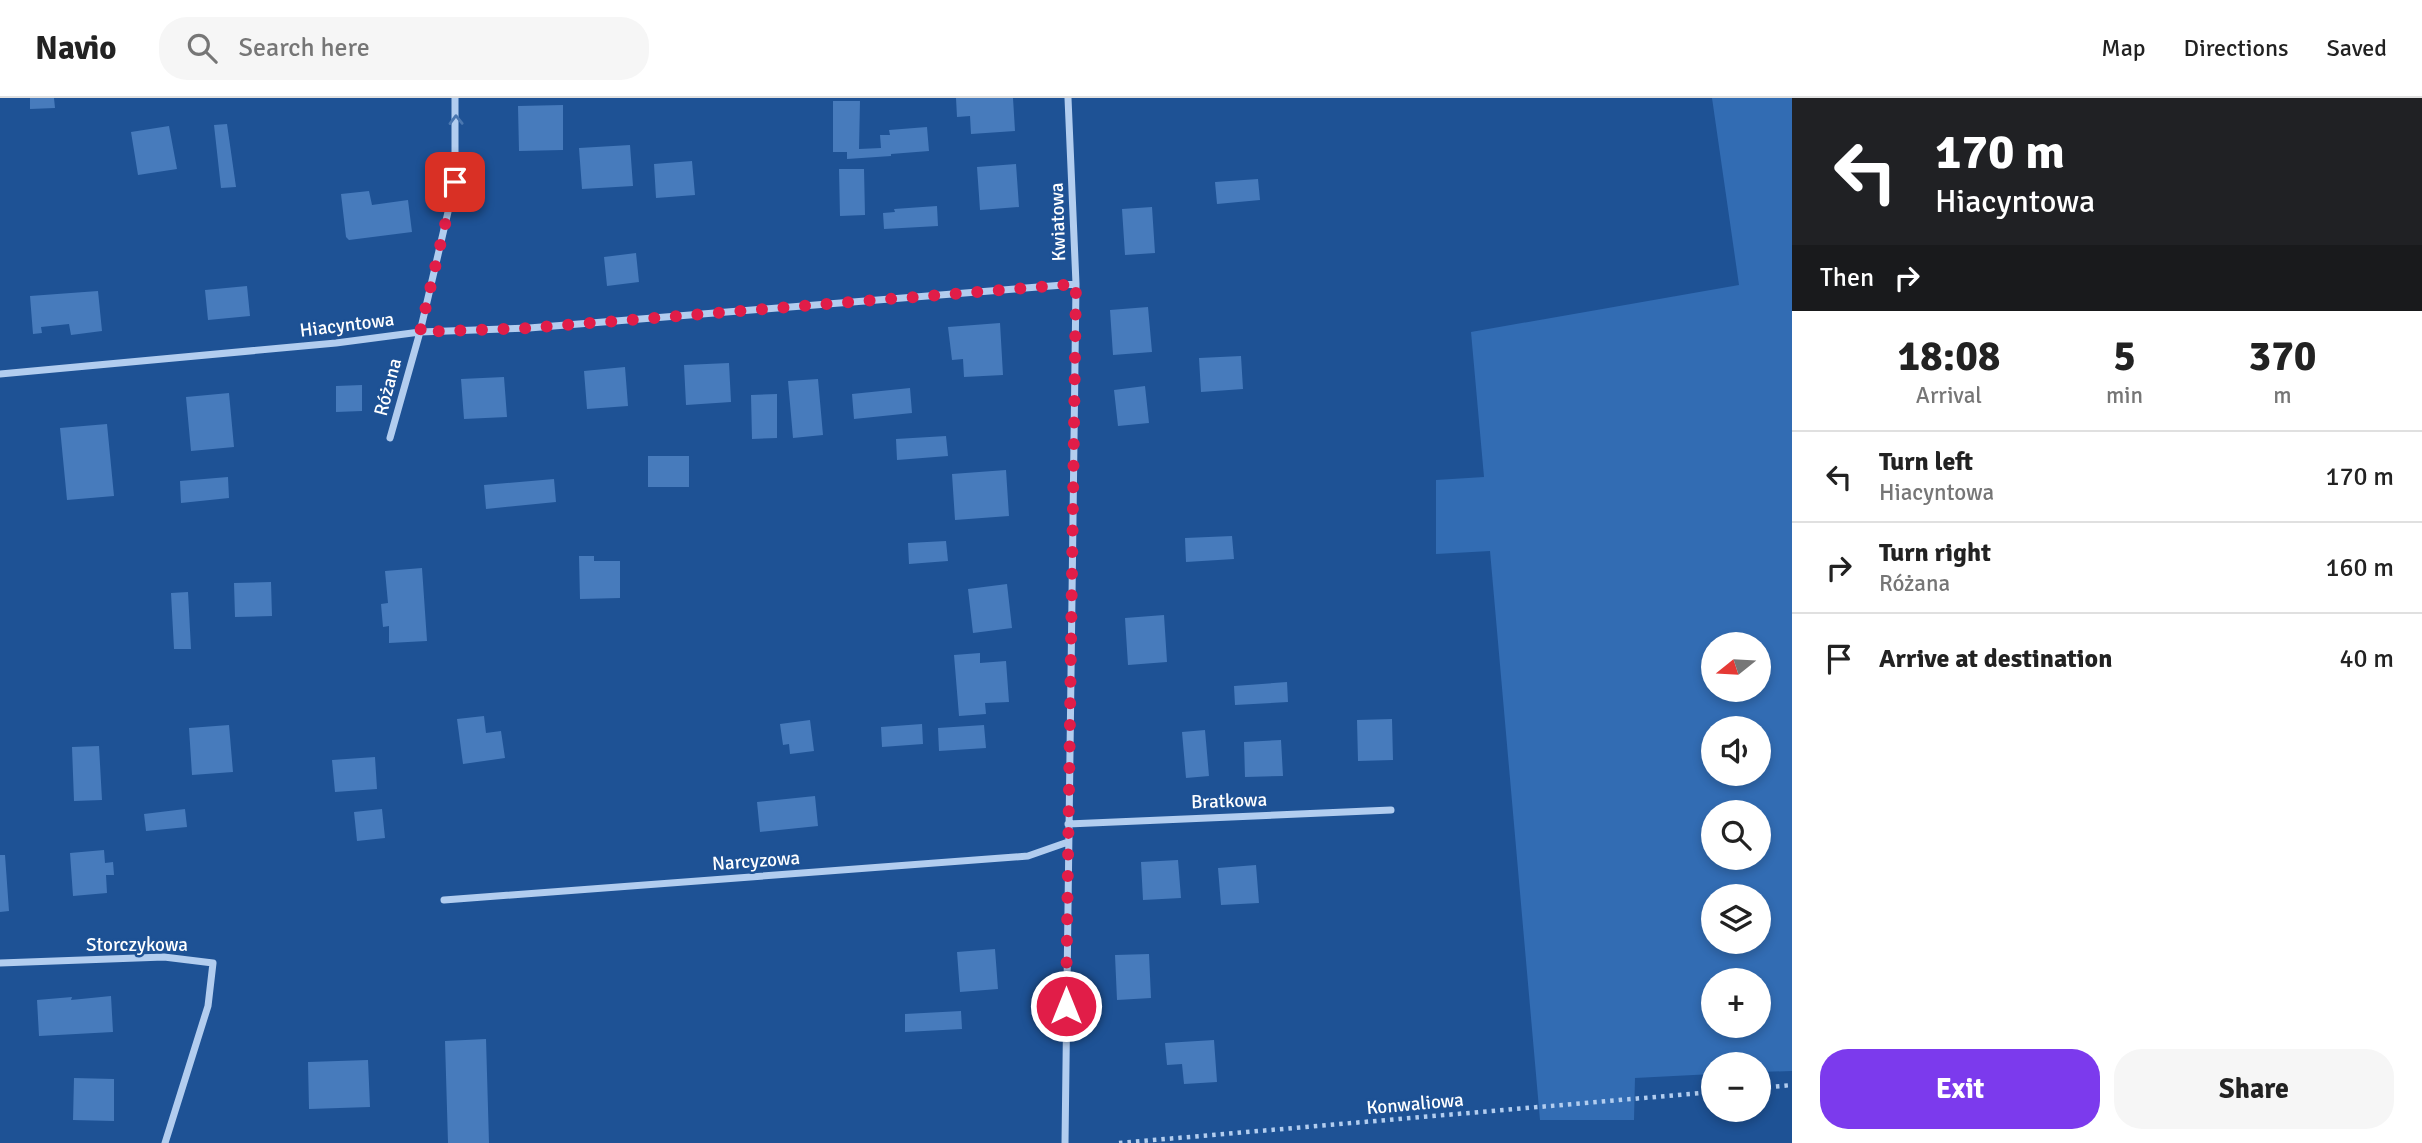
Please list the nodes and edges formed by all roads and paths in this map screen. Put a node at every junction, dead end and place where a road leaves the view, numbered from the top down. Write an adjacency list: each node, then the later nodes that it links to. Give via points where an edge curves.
1 (455, 98): 4 (street, Różana, one-way to 1, via 455,182)
2 (1068, 98): 3 (street, Kwiatowa)
3 (1076, 284): 4 (street, Hiacyntowa, via 529,328); 8 (street, Kwiatowa)
4 (420, 332): 5 (street, Hiacyntowa); 6 (street, Różana)
5 (0, 374)
6 (390, 438)
7 (1391, 810): 8 (street, Bratkowa)
8 (1068, 824): 9 (street, Kwiatowa)
9 (1068, 842): 10 (street, Narcyzowa, via 1028,856); 16 (street, Kwiatowa)
10 (444, 900)
11 (0, 963): 15 (street, Storczykowa, via 164,957 213,963 208,1006)
12 (1792, 1085): 13 (path)
13 (1771, 1087)
14 (1701, 1093): 17 (path, Konwaliowa)
15 (165, 1143)
16 (1065, 1143)
17 (1119, 1143)

